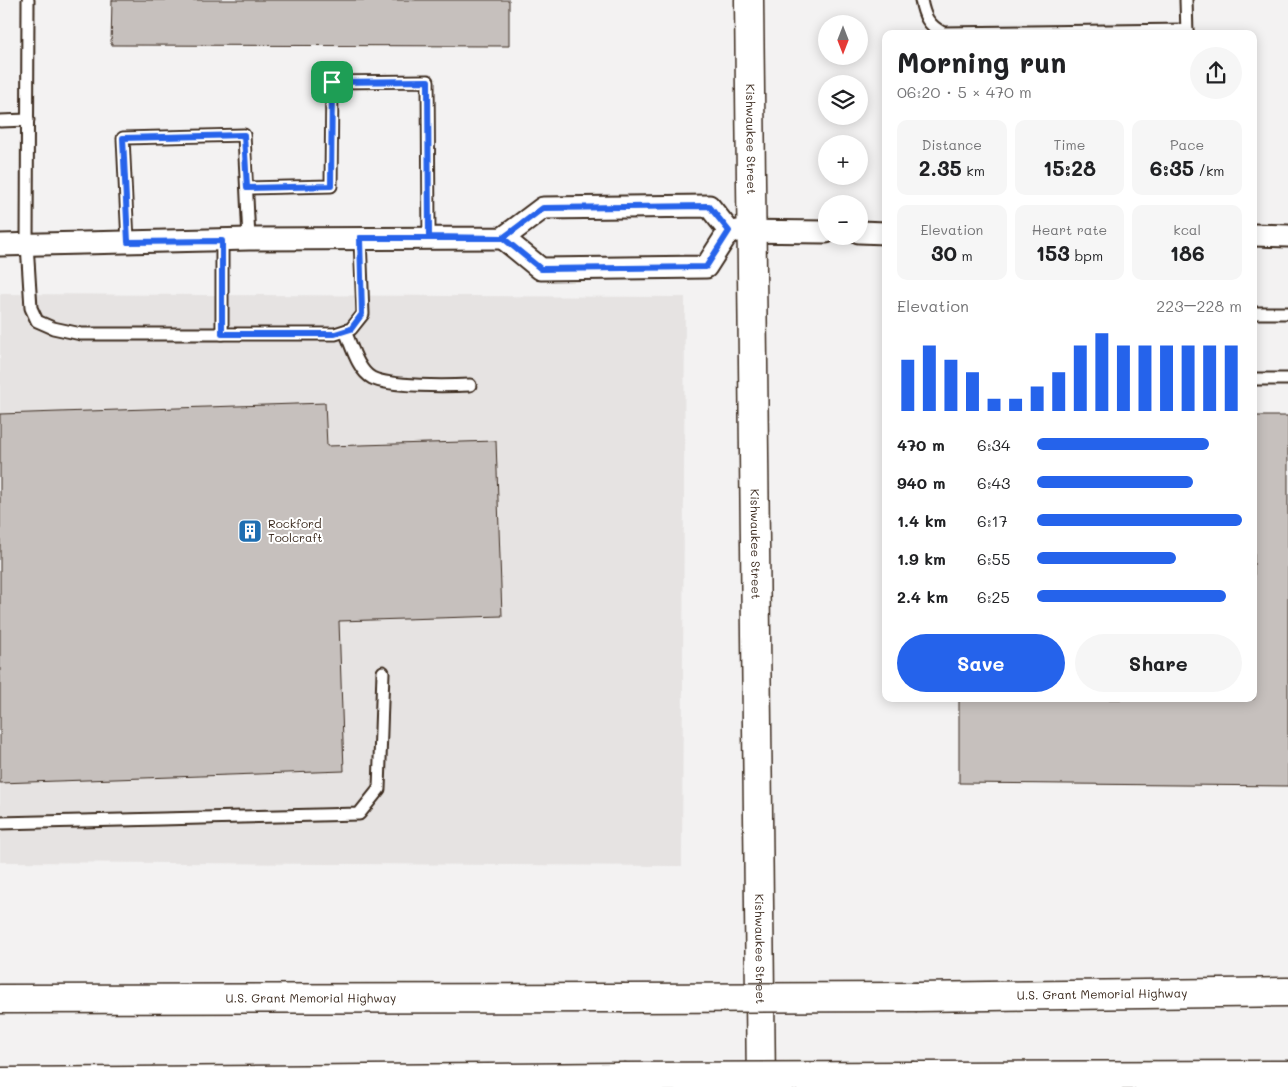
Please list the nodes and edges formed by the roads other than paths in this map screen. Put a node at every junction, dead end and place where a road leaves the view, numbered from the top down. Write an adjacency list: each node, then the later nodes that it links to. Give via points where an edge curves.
1 (28, 0): 8 (lane)
2 (749, 0): 10 (main road, Kishwaukee Street)
3 (921, 0): 5 (lane, via 923,15)
4 (1186, 0): 6 (lane)
5 (938, 30)
6 (1187, 30)
7 (0, 120): 8 (lane)
8 (28, 120): 23 (lane)
9 (247, 188): 16 (lane, via 331,186 332,82 428,81); 19 (lane); 21 (lane, via 244,135 123,138)
10 (740, 231): 11 (street); 18 (street, via 709,206 543,208); 18 (street, via 706,267 541,269); 37 (main road, Kishwaukee Street)
11 (818, 232)
12 (868, 232): 13 (street)
13 (882, 232)
14 (1257, 235): 15 (street)
15 (1288, 236)
16 (429, 237): 17 (street); 18 (street)
17 (360, 238): 19 (street); 26 (lane, via 362,314 351,329)
18 (503, 238)
19 (249, 239): 20 (street)
20 (222, 241): 21 (street); 27 (lane)
21 (128, 242): 23 (street)
22 (0, 244): 23 (street)
23 (27, 244): 27 (lane, via 31,308 37,321 52,328 81,334)
24 (1257, 313): 25 (lane)
25 (1288, 313)
26 (345, 331): 27 (lane, via 335,334); 30 (lane, via 361,367 371,378 399,383)
27 (222, 334)
28 (1257, 379): 29 (lane)
29 (1288, 379)
30 (470, 386)
31 (382, 672): 32 (lane, via 379,789 359,814)
32 (0, 823)
33 (1288, 992): 34 (main road, U.S. Grant Memorial Highway, bridge, via 917,997)
34 (0, 999)
35 (1288, 1075): 36 (main road, bridge)
36 (0, 1082)
37 (761, 1087)

